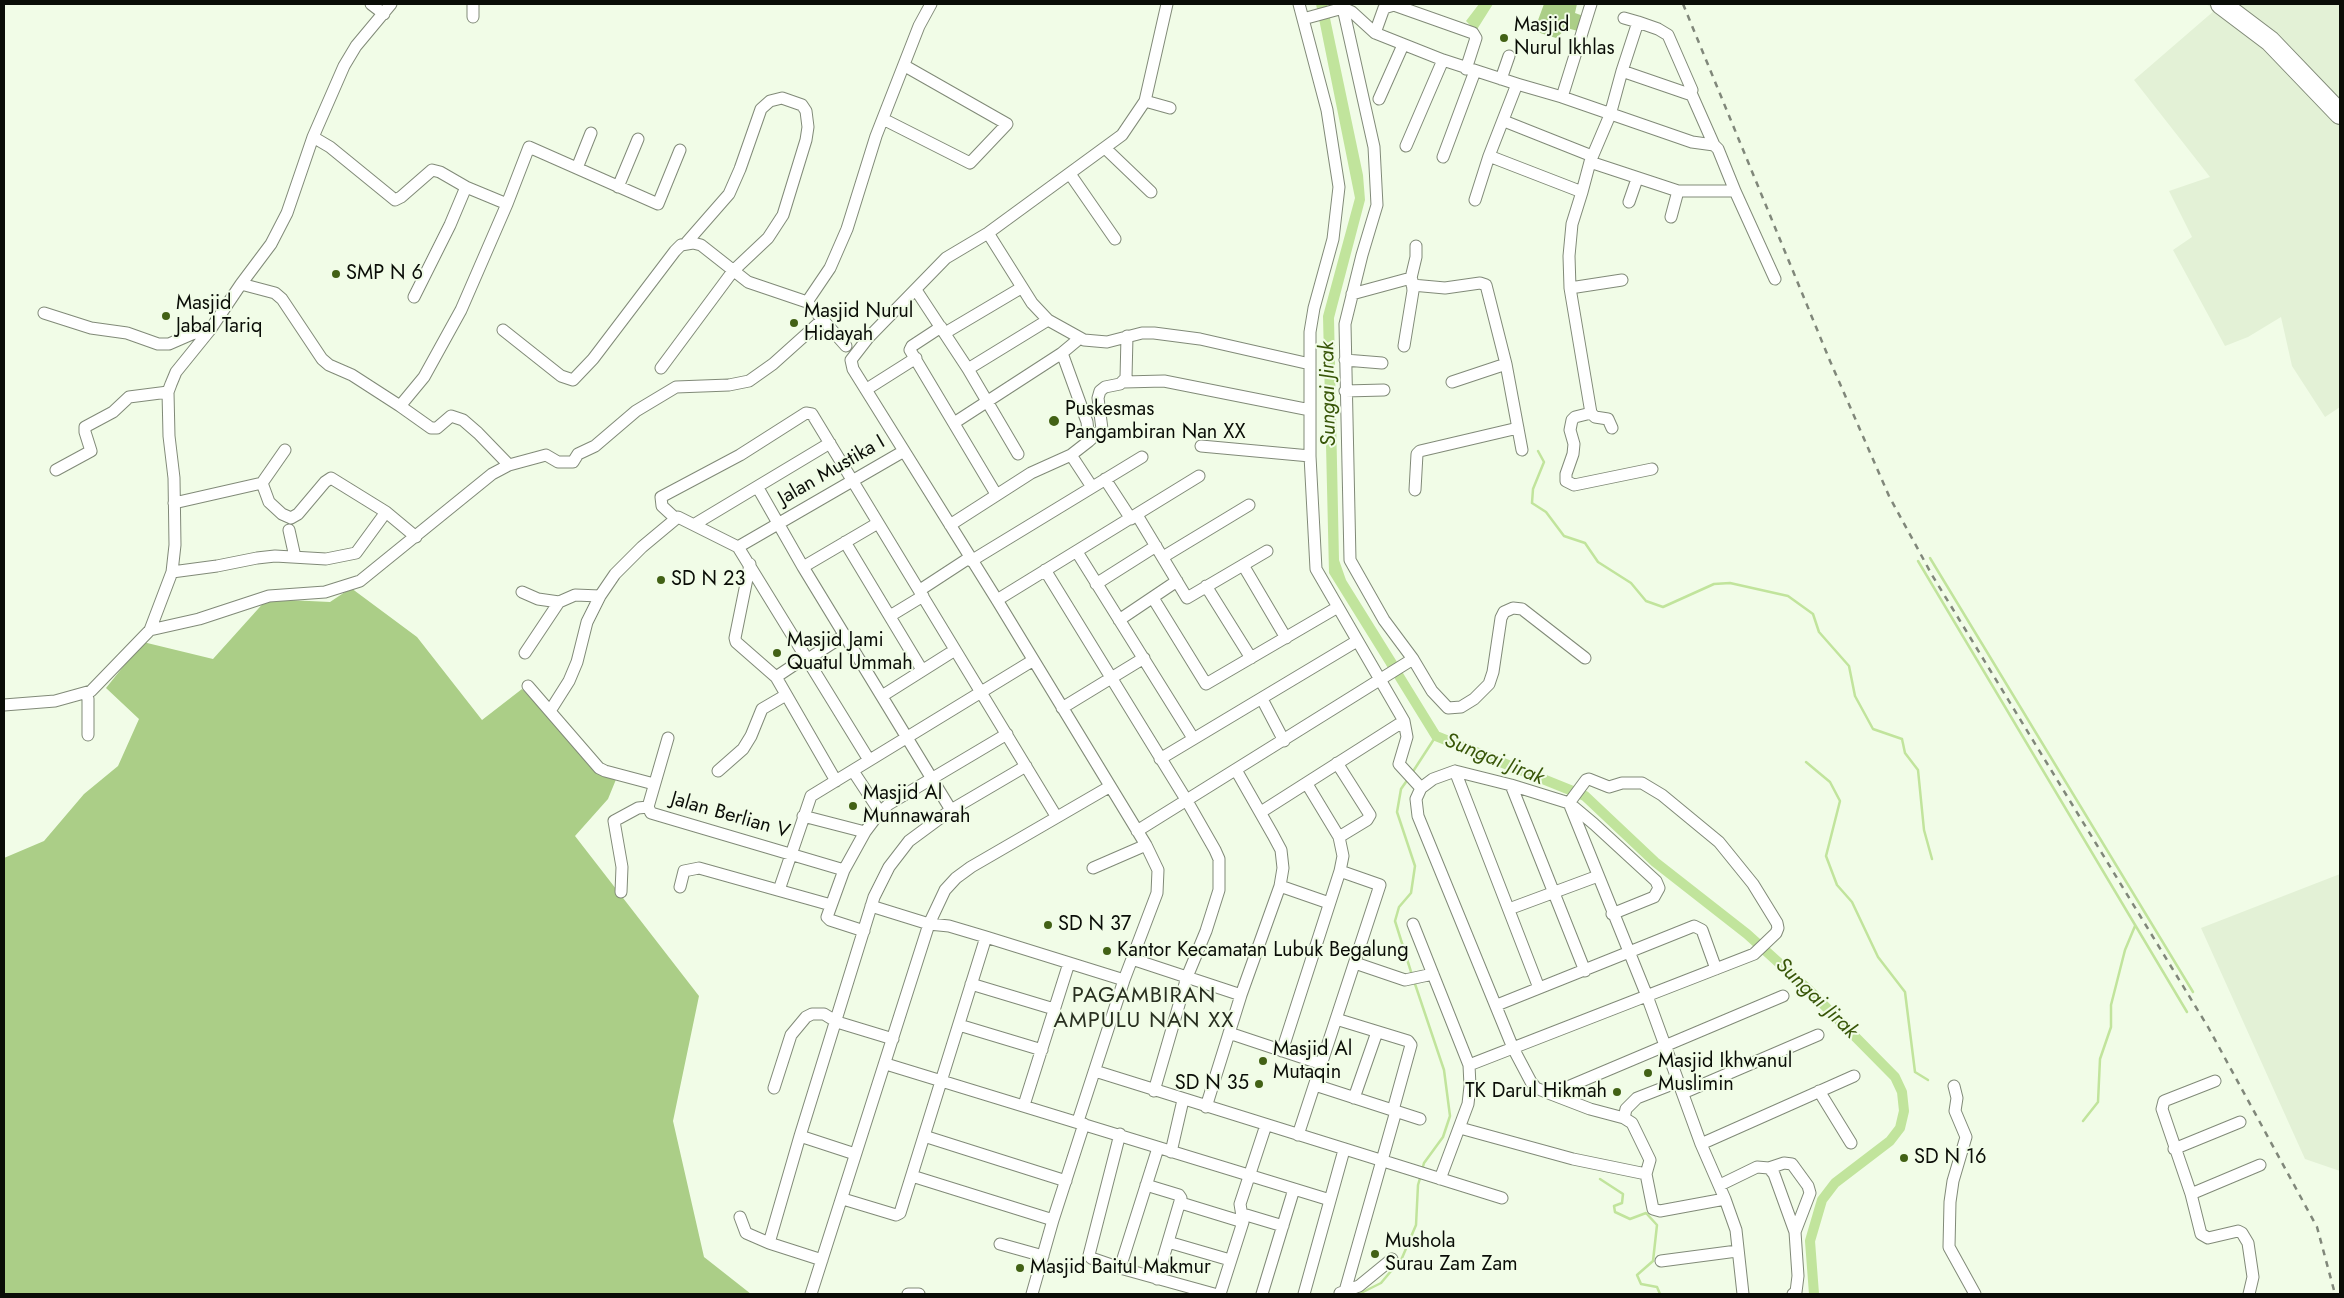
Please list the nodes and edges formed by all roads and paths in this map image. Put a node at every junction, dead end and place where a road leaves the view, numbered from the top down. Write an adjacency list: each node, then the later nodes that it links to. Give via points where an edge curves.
1 (371, 4): 11 (street)
2 (391, 4): 11 (street)
3 (473, 4): 12 (street)
4 (931, 4): 20 (street, via 919,26)
5 (1167, 4): 29 (street)
6 (1299, 4): 13 (street)
7 (1590, 4): 27 (street)
8 (2221, 4): 31 (highway, via 2270,41)
9 (2244, 4): 26 (highway)
10 (1341, 7): 13 (street); 16 (street, via 1352,12); 70 (street, via 1374,148 1377,183 1377,205)
11 (384, 14): 36 (street, via 356,46 344,66)
12 (473, 17)
13 (1307, 18): 87 (street, via 1327,110 1339,187 1333,239 1314,308)
14 (1624, 18): 15 (street)
15 (1638, 22): 22 (street); 25 (street, via 1668,35 1692,88)
16 (1375, 33): 17 (street); 21 (street, via 1384,8 1394,5 1473,33 1476,38)
17 (1404, 45): 19 (street); 28 (street)
18 (1509, 56): 23 (street)
19 (1443, 60): 21 (street); 39 (street)
20 (905, 66): 33 (street); 33 (street, via 1007,124 970,163)
21 (1471, 70): 23 (street); 43 (street)
22 (1622, 70): 25 (street); 32 (street)
23 (1500, 79): 24 (street)
24 (1517, 84): 27 (street); 34 (street)
25 (1691, 93): 38 (street)
26 (2340, 94)
27 (1562, 96): 32 (street)
28 (1378, 99)
29 (1145, 100): 30 (street); 40 (street, via 1122,135)
30 (1170, 108)
31 (2340, 114)
32 (1610, 115): 38 (street, via 1692,142); 44 (street)
33 (883, 119): 72 (street, via 844,236 830,268)
34 (1504, 121): 42 (street); 44 (street)
35 (591, 133): 45 (street)
36 (313, 137): 48 (street, via 395,200 432,170); 66 (street, via 287,212 271,244)
37 (638, 138): 49 (street)
38 (1714, 145): 51 (street)
39 (1406, 146)
40 (1106, 148): 46 (street); 52 (street)
41 (680, 150): 49 (street, via 658,204)
42 (1489, 156): 53 (street); 54 (street)
43 (1444, 157)
44 (1591, 159): 47 (street); 53 (street)
45 (577, 168): 49 (street); 56 (street, via 529,147)
46 (1070, 174): 58 (street); 59 (street)
47 (1637, 179): 50 (street); 55 (street)
48 (466, 187): 56 (street); 71 (street)
49 (618, 187)
50 (1678, 191): 51 (street); 57 (street)
51 (1735, 191): 63 (street)
52 (1151, 192)
53 (1582, 192): 68 (street, via 1572,224)
54 (1475, 200)
55 (1629, 202)
56 (506, 204): 98 (street, via 461,310 424,377)
57 (1670, 217)
58 (988, 234): 67 (street); 69 (street, via 946,258)
59 (1115, 240)
60 (687, 242): 62 (street, via 700,245); 62 (street, via 728,194 762,109 770,101 782,98 802,105 808,127 806,140 783,214 768,238); 77 (street, via 675,251 593,359 573,380 560,376)
61 (1416, 246): 65 (street)
62 (734, 271): 72 (street, via 756,286); 89 (street)
63 (1775, 279)
64 (1622, 280): 68 (street)
65 (1412, 281): 70 (street); 81 (street); 88 (street, via 1446,288 1486,285)
66 (241, 284): 76 (street); 98 (street, via 275,293 322,359)
67 (1021, 288): 75 (street); 78 (street)
68 (1570, 288): 100 (street)
69 (916, 290): 78 (street); 82 (street)
70 (1352, 294): 85 (street, via 1345,324)
71 (414, 297)
72 (806, 302): 74 (street)
73 (44, 313): 76 (street, via 158,344 169,344)
74 (822, 320): 82 (street); 114 (street, via 749,381 676,387 636,410 572,462 558,462 546,455)
75 (1048, 320): 80 (street); 90 (street)
76 (210, 330): 96 (street, via 176,372)
77 (503, 330)
78 (943, 330): 84 (street, via 910,348); 90 (street)
79 (1127, 336): 80 (street, via 1098,342); 87 (street, via 1154,333 1190,338); 91 (street, via 1128,373)
80 (1080, 338): 83 (street)
81 (1404, 346)
82 (849, 351): 93 (street, via 853,369)
83 (1062, 353): 97 (street); 104 (street, via 1087,422)
84 (916, 358): 93 (street); 101 (street)
85 (1345, 360): 86 (street); 95 (street)
86 (1382, 363)
87 (1310, 364): 99 (street)
88 (1506, 364): 92 (street); 102 (street)
89 (661, 368)
90 (968, 369): 97 (street)
91 (1124, 382): 99 (street, via 1164,381); 104 (street, via 1102,389 1098,398 1102,429)
92 (1452, 382)
93 (866, 389): 109 (street)
94 (1384, 390): 95 (street)
95 (1345, 391): 171 (street, via 1350,560 1384,620)
96 (168, 392): 115 (street, via 129,397 114,412 85,427 91,451); 125 (street)
97 (988, 403): 101 (street); 110 (street)
98 (400, 406): 114 (street, via 431,428 436,428 451,416 462,420)
99 (1310, 410): 112 (street)
100 (1592, 413): 103 (street, via 1595,417 1608,419); 116 (street, via 1572,420 1570,430 1574,444 1566,481 1574,485)
101 (954, 423): 124 (street)
102 (1518, 428): 108 (street); 123 (street, via 1420,451 1417,454)
103 (1612, 428)
104 (1089, 441): 111 (street)
105 (830, 443): 119 (street); 122 (street); 129 (street, via 814,416 806,412 740,455 662,497 662,506)
106 (1201, 446): 112 (street)
107 (285, 450): 120 (street)
108 (1522, 450)
109 (904, 451): 119 (street, Jalan Mustika I); 133 (street)
110 (1018, 454)
111 (1071, 455): 121 (street); 124 (street)
112 (1310, 456): 158 (street, via 1316,569)
113 (1142, 457): 118 (street)
114 (509, 465): 135 (street, via 492,474)
115 (56, 470)
116 (1652, 470)
117 (1199, 476): 128 (street)
118 (1105, 479): 121 (street); 128 (street)
119 (853, 481): 130 (street); 132 (street, Jalan Mustika I)
120 (262, 483): 125 (street); 127 (street, via 269,502 291,518 331,478)
121 (1092, 487): 143 (street)
122 (758, 488): 131 (street); 132 (street)
123 (1415, 490)
124 (996, 494): 133 (street)
125 (174, 503): 148 (street)
126 (1249, 505): 141 (street)
127 (386, 512): 135 (street); 142 (street, via 356,552 326,559)
128 (1134, 517): 138 (street); 140 (street)
129 (675, 518): 131 (street); 154 (street, via 615,574)
130 (878, 523): 136 (street); 153 (street)
131 (695, 524): 137 (street)
132 (779, 524): 137 (street, Jalan Mustika I); 146 (street)
133 (950, 525): 143 (street)
134 (289, 530): 142 (street)
135 (416, 537): 161 (street, via 360,582 325,592 269,596 199,619)
136 (845, 542): 146 (street); 159 (street)
137 (738, 546): 144 (street)
138 (1156, 546): 141 (street); 150 (street)
139 (1267, 551): 145 (street)
140 (1077, 552): 147 (street); 150 (street)
141 (1163, 557): 149 (street)
142 (295, 558): 148 (street, via 257,558)
143 (970, 559): 153 (street); 156 (street)
144 (750, 564): 167 (street); 174 (street, via 735,638)
145 (1243, 566): 151 (street); 163 (street)
146 (803, 567): 162 (street)
147 (1045, 570): 156 (street); 175 (street)
148 (172, 572): 161 (street)
149 (1177, 581): 151 (street, via 1187,598); 155 (street)
150 (1096, 584): 160 (street)
151 (1206, 586): 169 (street)
152 (522, 592): 157 (street, via 538,599)
153 (922, 593): 159 (street); 165 (street)
154 (600, 596): 157 (street, via 575,595); 185 (street, via 587,622 569,681)
155 (1153, 598): 160 (street); 169 (street, via 1206,684)
156 (997, 600): 172 (street)
157 (559, 602): 166 (street)
158 (1338, 607): 163 (street); 164 (street)
159 (890, 616): 173 (street)
160 (1119, 620): 168 (street)
161 (150, 630): 179 (street, via 100,684)
162 (845, 635): 167 (street); 181 (street)
163 (1286, 638): 169 (street)
164 (1357, 641): 176 (street); 182 (street)
165 (955, 650): 173 (street); 178 (street)
166 (525, 653)
167 (807, 658): 174 (street); 194 (street)
168 (1144, 658): 175 (street); 191 (street)
169 (1251, 658)
170 (1585, 658): 171 (street, via 1522,609 1513,608 1504,612 1501,618 1489,684 1461,707 1448,708 1441,702)
171 (1412, 659): 176 (street)
172 (1032, 661): 178 (street); 184 (street)
173 (922, 670): 181 (street)
174 (776, 677): 180 (street)
175 (1111, 677): 184 (street); 193 (street)
176 (1383, 679): 186 (street); 192 (street)
177 (528, 686): 185 (street)
178 (982, 692): 187 (street); 189 (street)
179 (86, 693): 183 (street, via 55,701); 188 (street)
180 (786, 695): 198 (street, via 762,709 743,749); 202 (street)
181 (882, 696): 189 (street)
182 (1262, 699): 191 (street); 192 (street)
183 (4, 705)
184 (1062, 708): 207 (street)
185 (550, 711): 203 (street, via 599,768)
186 (1404, 721): 195 (street); 206 (street, via 1407,737 1399,764)
187 (1007, 734): 196 (street); 201 (street)
188 (88, 735)
189 (908, 736): 194 (street); 201 (street)
190 (668, 738): 203 (street, Jalan Berlian V)
191 (1193, 738): 193 (street)
192 (1284, 740): 197 (street)
193 (1160, 759): 208 (street)
194 (869, 760): 199 (street)
195 (1337, 763): 204 (street); 218 (street, via 1370,815)
196 (1026, 766): 211 (street); 215 (street)
197 (1236, 770): 208 (street); 213 (street)
198 (718, 771)
199 (853, 771): 202 (street); 212 (street)
200 (1455, 771): 205 (street); 206 (street); 233 (street)
201 (932, 777): 211 (street); 212 (street)
202 (836, 781): 214 (street, via 811,796)
203 (654, 784): 210 (street, Jalan Berlian V)
204 (1307, 784): 213 (street); 218 (street)
205 (1511, 784): 209 (street); 229 (street)
206 (1418, 786): 253 (street, via 1418,816)
207 (1109, 787): 215 (street); 216 (street)
208 (1187, 801): 216 (street); 246 (street, via 1215,850 1220,872 1219,890 1206,932)
209 (1571, 801): 224 (street); 234 (street, via 1658,884 1654,896); 243 (street, via 1586,780 1592,779 1609,787 1636,782 1649,785 1719,842 1753,884 1777,924 1776,933 1754,954)
210 (648, 807): 220 (street, Jalan Berlian V, via 652,813); 228 (street, via 638,808 614,821 622,867)
211 (952, 810): 232 (street, via 920,831 898,854)
212 (880, 812): 217 (street)
213 (1261, 812): 225 (street, via 1281,850)
214 (803, 816): 217 (street); 220 (street)
215 (1056, 816): 235 (street, via 956,878 945,890)
216 (1137, 831): 219 (street)
217 (865, 832): 222 (street)
218 (1339, 837): 223 (street, via 1343,856)
219 (1146, 845): 221 (street); 240 (street, via 1158,870 1159,880)
220 (791, 853): 222 (street, Jalan Berlian V); 227 (street)
221 (1093, 868)
222 (844, 870): 231 (street)
223 (1340, 871): 230 (street); 242 (street, via 1380,885)
224 (1598, 876): 229 (street); 234 (street)
225 (1280, 886): 230 (street); 250 (street)
226 (680, 887): 227 (street, via 684,871 699,868)
227 (779, 890): 231 (street)
228 (621, 892)
229 (1554, 894): 233 (street); 244 (street)
230 (1329, 903): 265 (street)
231 (831, 905): 237 (street, via 827,917 830,920)
232 (871, 906): 235 (street); 237 (street)
233 (1509, 909): 249 (street)
234 (1612, 914): 239 (street)
235 (929, 924): 238 (street); 261 (street)
236 (1413, 924): 245 (street)
237 (864, 931): 256 (street)
238 (986, 937): 241 (street); 248 (street)
239 (1630, 952): 243 (street, via 1694,926 1702,930); 244 (street); 251 (street)
240 (1132, 959): 246 (street); 247 (street)
241 (1069, 963): 247 (street); 254 (street)
242 (1354, 963): 245 (street, via 1411,980); 255 (street)
243 (1716, 968): 251 (street)
244 (1585, 971): 249 (street)
245 (1428, 976): 268 (street)
246 (1187, 977): 250 (street); 277 (street)
247 (1124, 980): 269 (street)
248 (972, 984): 254 (street); 257 (street)
249 (1539, 988): 253 (street)
250 (1241, 995): 258 (street)
251 (1647, 996): 262 (street); 263 (street)
252 (1783, 996): 262 (street)
253 (1497, 1005): 263 (street)
254 (1054, 1009): 264 (street)
255 (1336, 1019): 259 (street); 267 (street)
256 (837, 1022): 261 (street); 276 (street, via 818,1013 806,1016 791,1034); 293 (street)
257 (959, 1024): 264 (street); 271 (street)
258 (1229, 1032): 265 (street); 283 (street)
259 (1377, 1032): 280 (street); 284 (street, via 1408,1041 1411,1046)
260 (1818, 1035): 275 (street)
261 (893, 1039): 266 (street)
262 (1666, 1045): 275 (street); 279 (street)
263 (1513, 1048): 268 (street); 279 (street, via 1531,1082 1536,1088)
264 (1042, 1050): 282 (street)
265 (1282, 1052): 267 (street)
266 (886, 1064): 271 (street); 301 (street)
267 (1322, 1064): 273 (street)
268 (1469, 1065): 290 (street, via 1468,1104)
269 (1095, 1072): 277 (street); 287 (street)
270 (1854, 1076): 278 (street)
271 (942, 1080): 282 (street); 294 (street)
272 (2215, 1081): 298 (street, via 2162,1104)
273 (1315, 1085): 280 (street); 292 (street)
274 (1954, 1086): 346 (street, via 1957,1098 1955,1111 1966,1137 1953,1181 1949,1248)
275 (1681, 1087): 285 (street, via 1637,1098 1626,1109); 296 (street)
276 (774, 1088)
277 (1154, 1091): 281 (street)
278 (1819, 1091): 295 (street); 296 (street)
279 (1551, 1094): 285 (street)
280 (1354, 1098): 284 (street)
281 (1183, 1100): 283 (street); 300 (street)
282 (1024, 1105): 287 (street)
283 (1206, 1107): 289 (street)
284 (1395, 1111): 286 (street); 302 (street)
285 (1624, 1118): 305 (street, via 1632,1123 1650,1160)
286 (1420, 1119)
287 (1080, 1122): 291 (street); 309 (street)
288 (2240, 1122): 298 (street)
289 (1266, 1125): 292 (street); 307 (street)
290 (1460, 1128): 305 (street, via 1573,1159); 308 (street)
291 (1120, 1134): 297 (street); 333 (street, via 1089,1255)
292 (1298, 1135): 299 (street)
293 (800, 1136): 301 (street); 324 (street)
294 (924, 1136): 306 (street); 309 (street)
295 (1851, 1143)
296 (1701, 1144): 311 (street)
297 (1158, 1148): 300 (street); 310 (street)
298 (2174, 1149): 313 (street)
299 (1344, 1150): 302 (street); 317 (street)
300 (1171, 1152): 307 (street)
301 (855, 1154): 315 (street)
302 (1382, 1162): 308 (street); 335 (street)
303 (2260, 1165): 313 (street)
304 (1769, 1168): 311 (street, via 1757,1167); 323 (street); 323 (street, via 1792,1164 1808,1186 1810,1193)
305 (1646, 1174): 316 (street, via 1650,1203 1656,1211)
306 (912, 1176): 315 (street, via 898,1214); 321 (street)
307 (1250, 1176): 312 (street); 320 (street, via 1240,1204)
308 (1438, 1178): 314 (street)
309 (1066, 1181): 321 (street)
310 (1146, 1185): 318 (street, via 1179,1195); 333 (street)
311 (1720, 1185): 316 (street)
312 (1294, 1189): 317 (street); 322 (street)
313 (2191, 1194): 347 (street, via 2204,1237 2238,1231 2246,1238 2253,1277)
314 (1502, 1198)
315 (843, 1199): 330 (street)
316 (1725, 1199): 327 (street, via 1736,1230)
317 (1330, 1200): 343 (street)
318 (1181, 1203): 320 (street); 325 (street)
319 (740, 1217): 324 (street, via 746,1233)
320 (1243, 1218): 322 (street); 331 (street)
321 (1053, 1220): 328 (street)
322 (1283, 1226): 342 (street)
323 (1795, 1232): 345 (street, via 1798,1276)
324 (769, 1242): 330 (street)
325 (1168, 1242): 331 (street); 334 (street)
326 (1000, 1244): 328 (street)
327 (1737, 1251): 332 (street); 344 (street)
328 (1042, 1256): 339 (street)
329 (1392, 1259): 335 (street, via 1359,1286)
330 (822, 1260): 336 (street)
331 (1230, 1260): 341 (street)
332 (1661, 1261)
333 (1120, 1268): 334 (street)
334 (1157, 1279): 340 (street)
335 (1342, 1292)
336 (811, 1294)
337 (908, 1294): 338 (street)
338 (919, 1294)
339 (1032, 1294)
340 (1214, 1294)
341 (1220, 1294)
342 (1262, 1294)
343 (1304, 1294)
344 (1743, 1294)
345 (1793, 1294)
346 (1975, 1294)
347 (2249, 1294)

